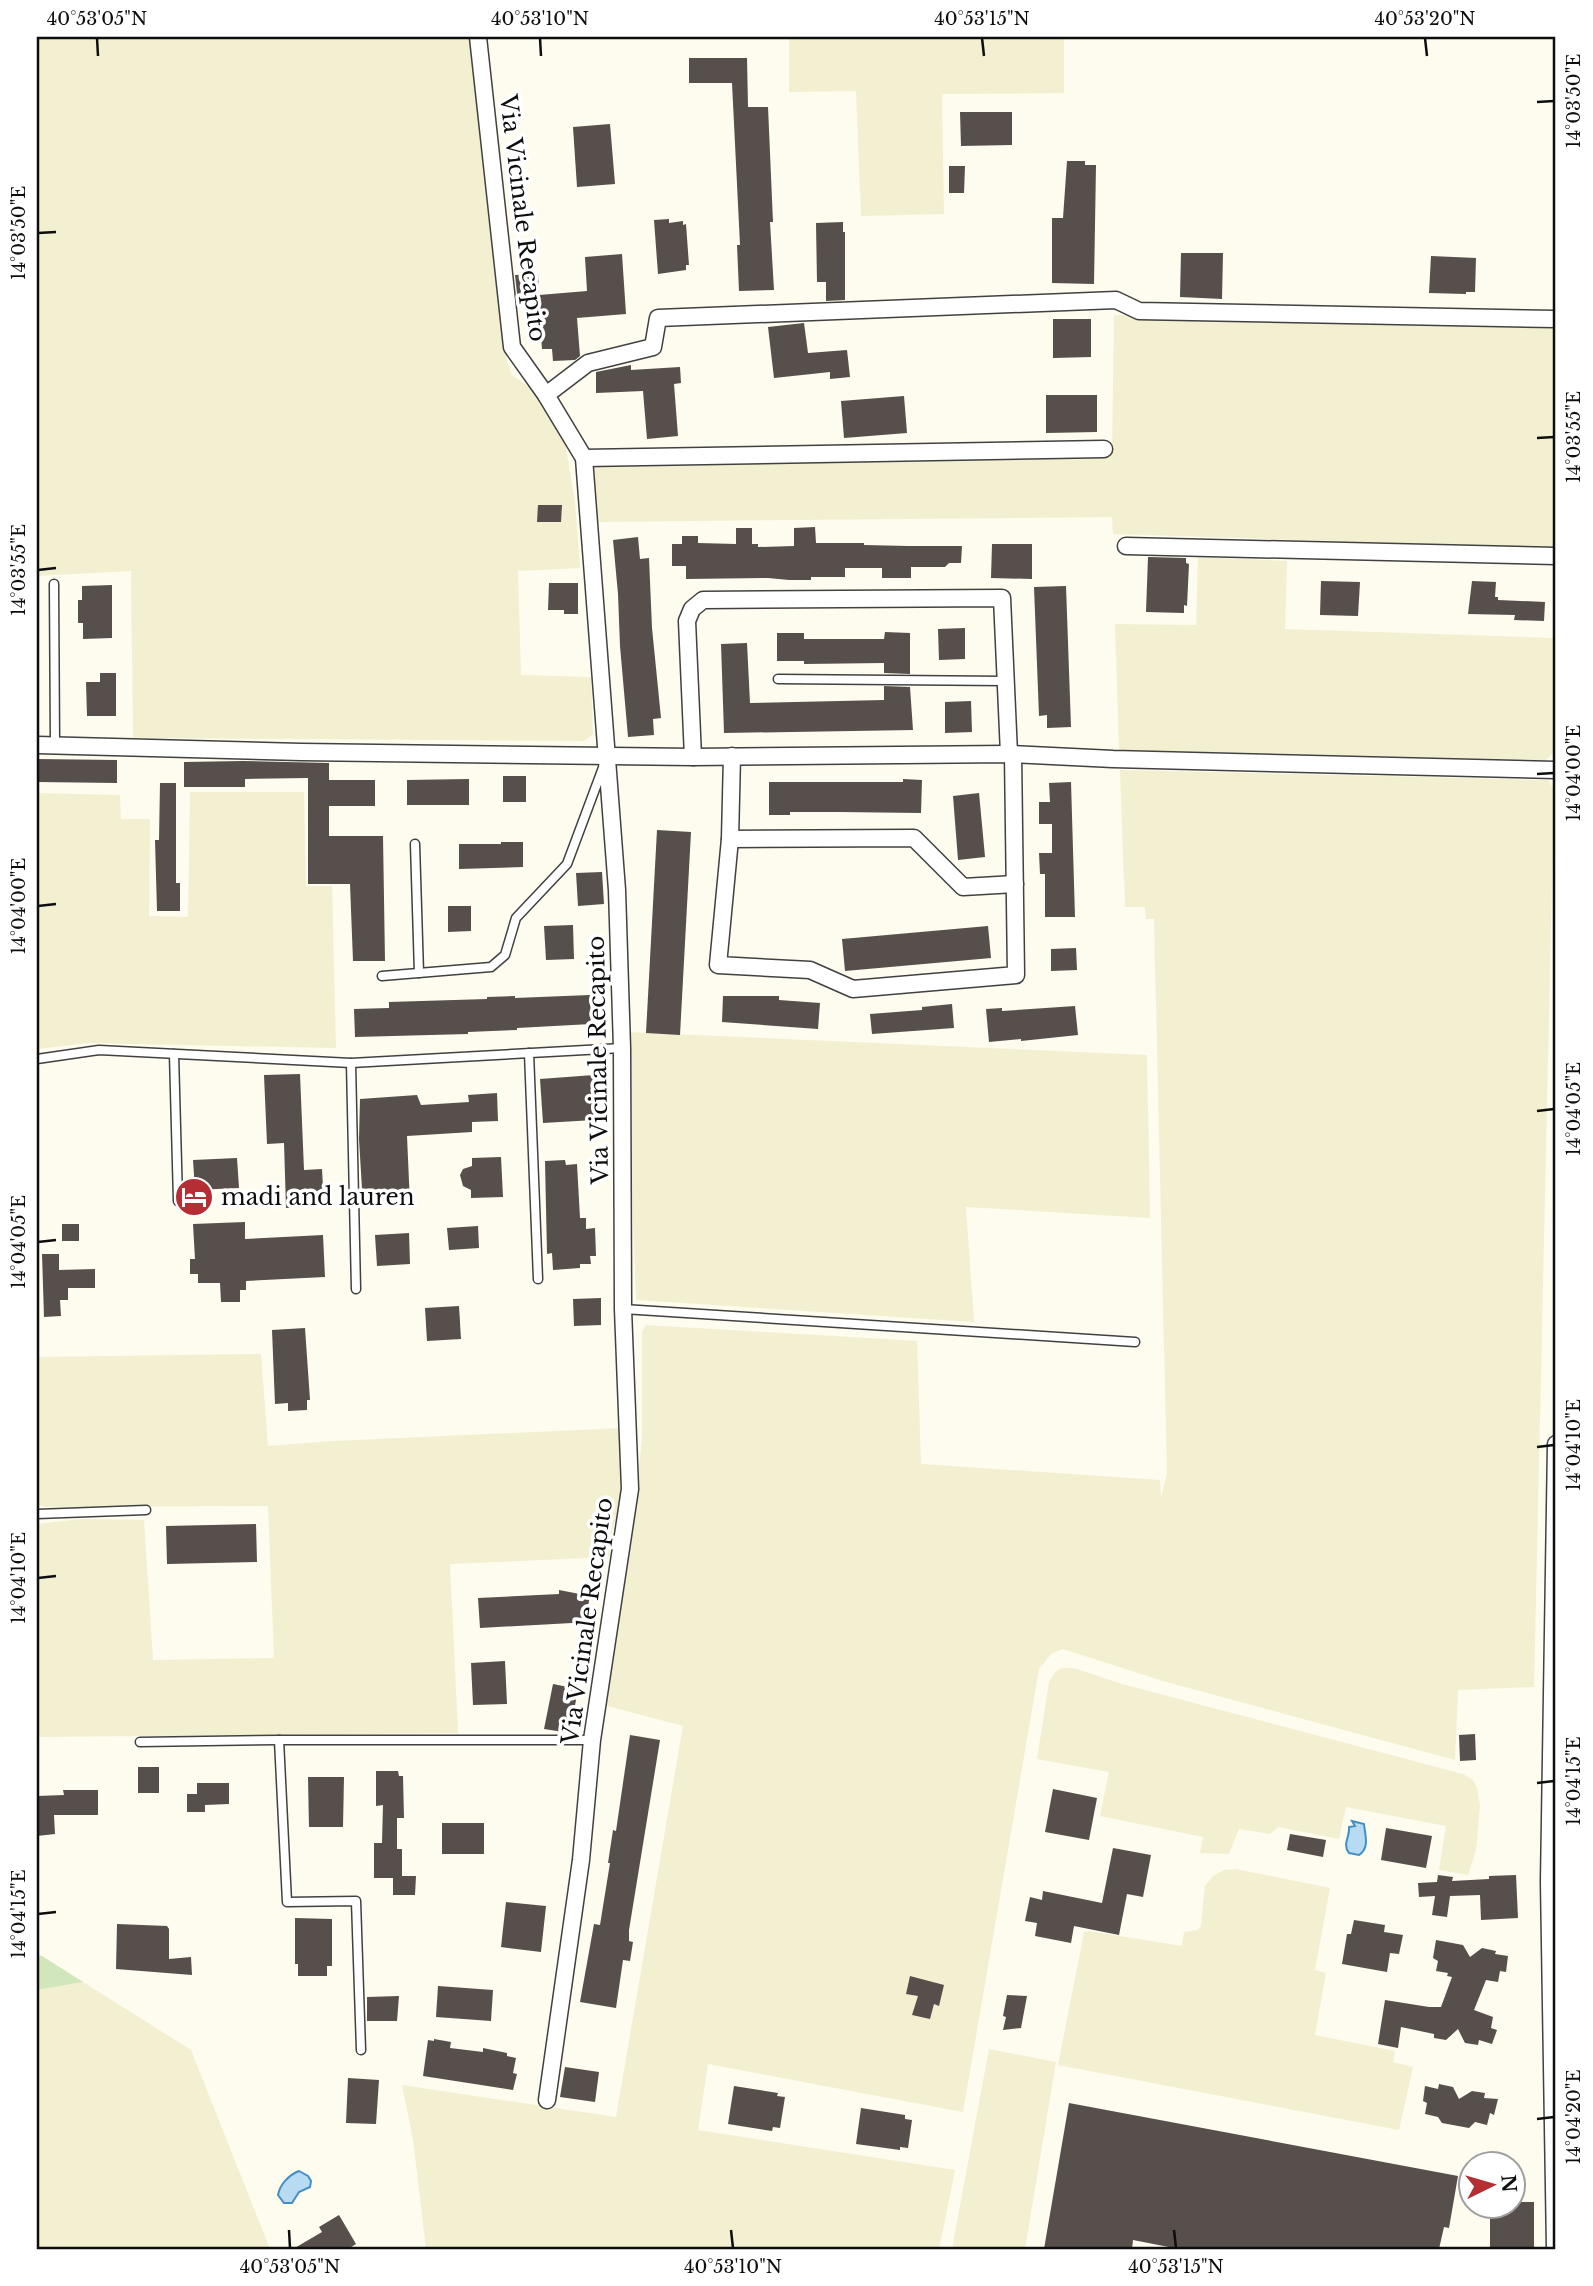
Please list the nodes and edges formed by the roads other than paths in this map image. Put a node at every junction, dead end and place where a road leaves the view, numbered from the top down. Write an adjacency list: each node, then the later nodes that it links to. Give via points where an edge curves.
1 (478, 37): 3 (street, Via Vicinale Recapito, via 512,347)
2 (1556, 319): 3 (street, via 1139,311 1116,300 659,318 653,347 588,363)
3 (546, 395): 5 (street, Via Vicinale Recapito)
4 (1104, 449): 5 (street)
5 (584, 458): 14 (street, Via Vicinale Recapito)
6 (1126, 546): 7 (street)
7 (1556, 556)
8 (54, 584): 12 (lane)
9 (778, 679): 10 (lane)
10 (1005, 681): 13 (street); 15 (street, via 1002,598 703,600 687,621)
11 (37, 745): 12 (street)
12 (55, 745): 14 (street)
13 (1011, 754): 16 (street); 17 (street); 20 (street)
14 (607, 755): 15 (street); 21 (lane, via 567,864 516,918 505,955 491,967); 23 (street, Via Vicinale Recapito, via 617,890)
15 (693, 757): 16 (street)
16 (732, 757): 18 (street)
17 (1556, 770)
18 (730, 839): 20 (street, via 914,838 963,887); 20 (street, via 718,965 810,970 853,989 1016,975)
19 (415, 844): 21 (lane)
20 (1015, 884)
21 (419, 973): 22 (lane)
22 (382, 976)
23 (621, 1048): 24 (lane); 31 (street, Via Vicinale Recapito)
24 (528, 1053): 27 (lane); 29 (lane)
25 (174, 1054): 26 (lane, via 99,1050); 27 (lane); 28 (lane)
26 (37, 1059)
27 (351, 1063): 30 (lane)
28 (178, 1201)
29 (538, 1279)
30 (356, 1289)
31 (623, 1309): 32 (lane); 38 (street, Via Vicinale Recapito, via 630,1489)
32 (1135, 1342)
33 (1556, 1444): 34 (street)
34 (1556, 1487): 42 (street, via 1549,1882)
35 (146, 1510): 36 (lane)
36 (37, 1514)
37 (279, 1740): 38 (lane); 39 (lane); 40 (lane, via 286,1902 356,1901)
38 (592, 1740): 41 (street, Via Vicinale Recapito, via 581,1860)
39 (140, 1742)
40 (361, 2050)
41 (547, 2100)
42 (1555, 2249)

